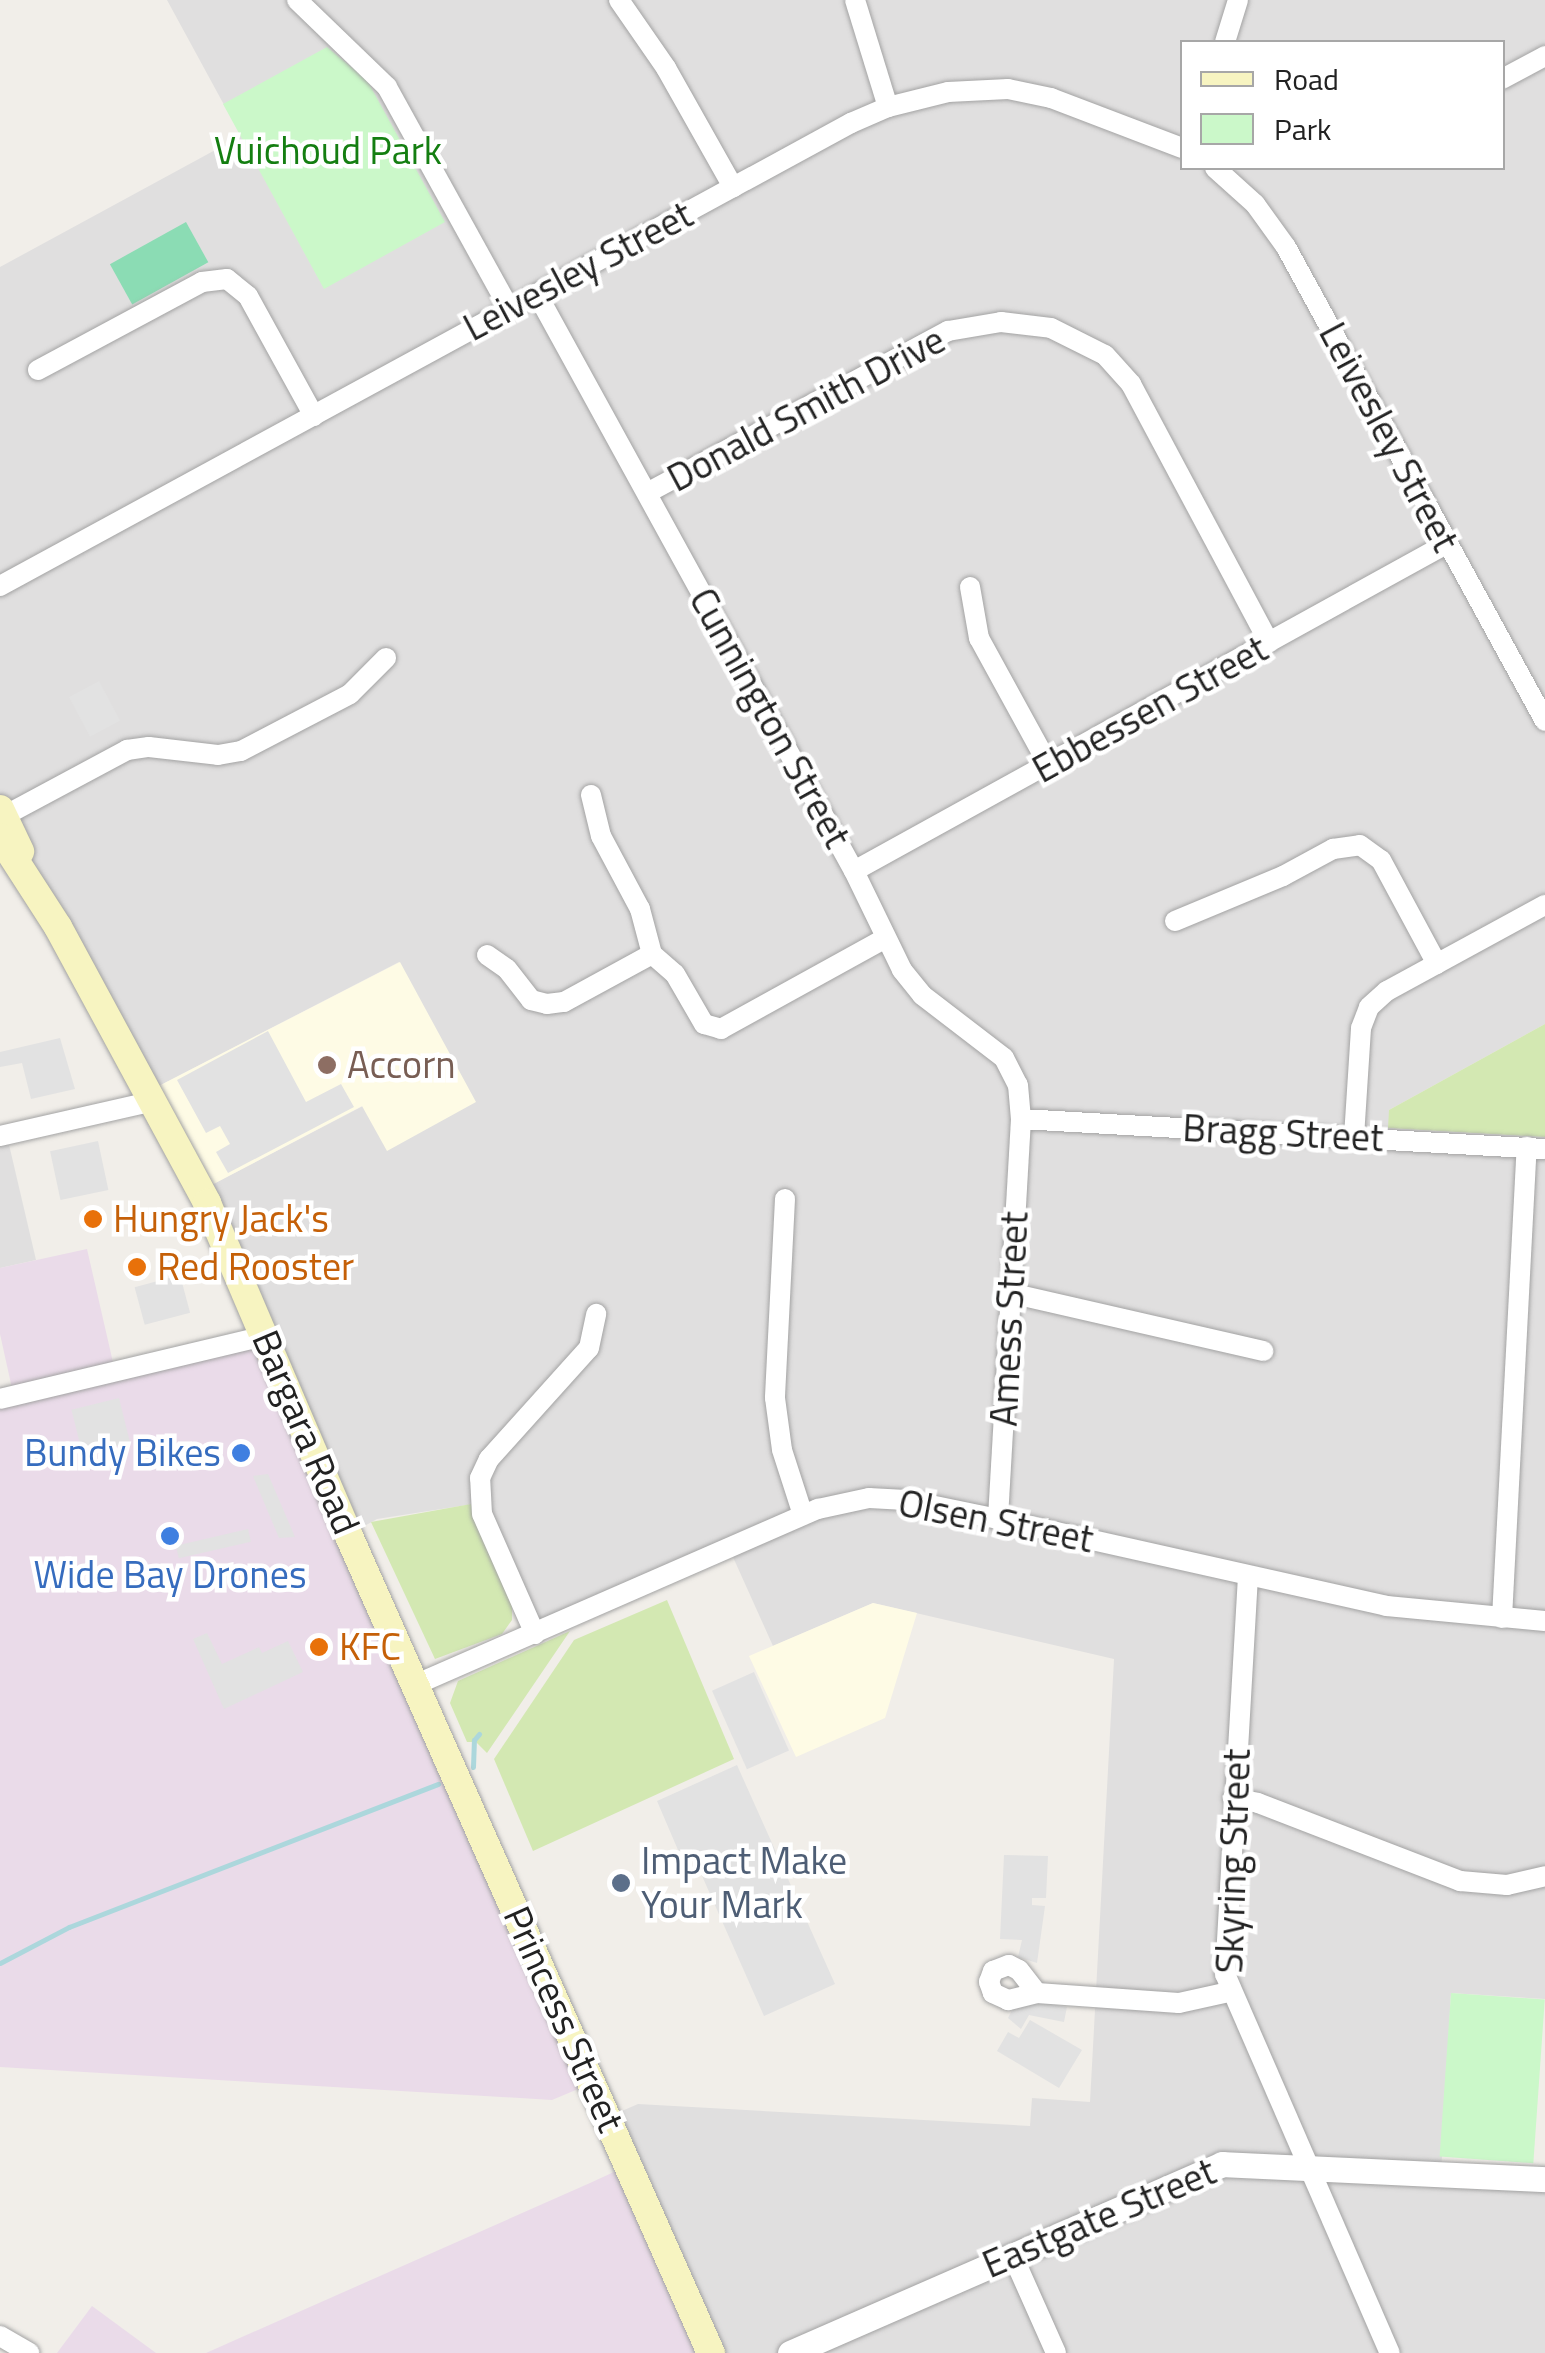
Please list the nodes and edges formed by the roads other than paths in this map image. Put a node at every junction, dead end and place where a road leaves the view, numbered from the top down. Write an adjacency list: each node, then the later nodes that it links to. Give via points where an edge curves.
1 (297, 0): 13 (street, via 387,87)
2 (619, 0): 11 (street)
3 (854, 0): 8 (street)
4 (1238, 0): 5 (street)
5 (1226, 40)
6 (1545, 56): 7 (street)
7 (1505, 77)
8 (888, 107): 9 (street, Leivesley Street, via 958,90 1008,89); 11 (street, Leivesley Street)
9 (1180, 147)
10 (1217, 170): 17 (street, Leivesley Street, via 1255,204 1286,247)
11 (733, 188): 12 (street, Leivesley Street)
12 (537, 294): 13 (street, Leivesley Street); 16 (street, Cunnington Street)
13 (509, 308): 15 (street, Leivesley Street)
14 (38, 370): 15 (street, via 202,282 227,278 248,296)
15 (314, 416): 18 (street, Leivesley Street)
16 (648, 493): 20 (street, Donald Smith Drive, via 948,331 1002,322 1051,328 1105,355 1130,384); 26 (street, Cunnington Street)
17 (1446, 544): 20 (street, Ebbessen Street); 22 (street, Leivesley Street)
18 (0, 586)
19 (970, 587): 23 (street, via 979,638)
20 (1270, 642): 23 (street, Ebbessen Street)
21 (386, 658): 25 (street, via 350,694 241,751 218,756 127,750)
22 (1545, 720)
23 (1049, 766): 26 (street, Ebbessen Street)
24 (591, 794): 30 (street, via 601,836 640,908)
25 (1, 820): 33 (main road, Bargara Road)
26 (854, 872): 29 (street, Cunnington Street)
27 (1545, 905): 32 (street)
28 (1175, 921): 32 (street, via 1362,836)
29 (886, 938): 30 (street, via 720,1029 704,1024 675,974); 34 (street, Cunnington Street, via 922,994 1004,1058 1018,1085)
30 (652, 954): 31 (street, via 564,1002 547,1004 531,1000)
31 (486, 955)
32 (1437, 964): 36 (street, via 1376,998 1364,1018)
33 (154, 1100): 35 (street); 41 (main road, Bargara Road)
34 (1021, 1119): 36 (street, Bragg Street); 39 (street, Amess Street)
35 (0, 1136)
36 (1354, 1137): 37 (street, Bragg Street)
37 (1536, 1148): 47 (street)
38 (785, 1198): 44 (street, via 775,1398 780,1441)
39 (1010, 1294): 42 (street); 45 (street, Amess Street)
40 (596, 1314): 49 (street, via 589,1348 489,1459 480,1478 482,1514)
41 (266, 1336): 43 (street); 50 (main road, Bargara Road)
42 (1262, 1351)
43 (0, 1399)
44 (803, 1515): 45 (street, Olsen Street, via 832,1504 887,1498); 49 (street, Olsen Street)
45 (998, 1519): 46 (street, Olsen Street)
46 (1248, 1576): 47 (street, Olsen Street, via 1386,1606); 51 (street, Skyring Street)
47 (1502, 1618): 48 (street, Olsen Street)
48 (1545, 1621)
49 (535, 1634): 50 (street, Olsen Street)
50 (418, 1684): 60 (main road, Princess Street)
51 (1234, 1798): 52 (street, via 1460,1881 1507,1885); 53 (street, Skyring Street, via 1223,1954)
52 (1545, 1876)
53 (1229, 1992): 54 (street, via 1179,2004); 55 (street, Skyring Street)
54 (1037, 1993)
55 (1306, 2165): 56 (street, Eastgate Street); 57 (street, Eastgate Street, via 1222,2164); 63 (street, Skyring Street)
56 (1545, 2179)
57 (1012, 2254): 61 (street, Eastgate Street); 62 (street)
58 (0, 2336): 59 (street)
59 (29, 2353)
60 (711, 2353)
61 (790, 2353)
62 (1056, 2353)
63 (1390, 2353)

